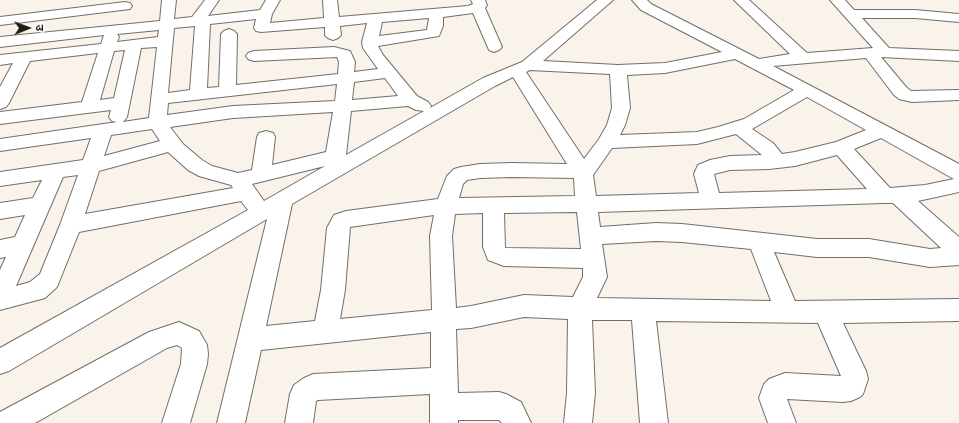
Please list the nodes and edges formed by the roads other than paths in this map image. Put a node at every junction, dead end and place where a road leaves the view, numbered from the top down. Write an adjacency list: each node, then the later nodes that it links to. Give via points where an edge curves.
1 (169, 0): 26 (street)
2 (212, 0): 22 (street)
3 (273, 0): 23 (street)
4 (330, 0): 24 (street)
5 (606, 0): 41 (street)
6 (741, 0): 38 (street)
7 (837, 0): 15 (street)
8 (900, 0): 16 (street)
9 (397, 1): 17 (street)
10 (638, 2): 35 (street)
11 (126, 3): 20 (street, via 80,13); 25 (street)
12 (478, 4): 14 (street, via 470,10); 31 (street)
13 (944, 4): 19 (street)
14 (436, 13): 17 (street); 29 (street, via 434,33)
15 (850, 14): 16 (street); 34 (street)
16 (915, 14): 19 (street)
17 (400, 16): 18 (street)
18 (376, 18): 24 (street); 29 (street)
19 (958, 18)
20 (16, 19): 21 (street); 28 (street)
21 (0, 21)
22 (200, 21): 23 (street); 26 (street); 50 (street)
23 (263, 21): 24 (street); 44 (street)
24 (332, 22): 33 (street)
25 (115, 30): 26 (street); 28 (street); 32 (street)
26 (166, 33): 30 (street); 52 (street)
27 (229, 34): 49 (street)
28 (2, 42)
29 (370, 42): 45 (street, via 376,56)
30 (134, 46): 32 (street); 55 (street)
31 (494, 47)
32 (107, 48): 37 (street); 57 (street)
33 (334, 52): 44 (street); 46 (street, via 343,52 346,57)
34 (878, 53): 36 (street); 38 (street); 51 (street, via 900,91 905,95)
35 (738, 54): 40 (street); 43 (street, via 665,68)
36 (953, 56): 42 (street)
37 (24, 57): 39 (street); 54 (street)
38 (803, 58): 40 (street)
39 (0, 60)
40 (757, 64): 48 (street)
41 (522, 68): 43 (street); 59 (street, via 489,82); 74 (street)
42 (959, 69)
43 (618, 70): 66 (street, via 622,108)
44 (253, 72): 47 (street); 49 (street)
45 (390, 73): 46 (street); 53 (street)
46 (346, 79): 47 (street); 56 (street)
47 (291, 84): 58 (street)
48 (808, 90): 62 (street, via 750,123); 64 (street)
49 (227, 91): 50 (street)
50 (198, 94): 52 (street)
51 (959, 96)
52 (159, 99): 61 (street)
53 (412, 100): 56 (street); 59 (street)
54 (0, 103)
55 (121, 103): 57 (street); 63 (street)
56 (343, 106): 58 (street); 70 (street, via 339,125)
57 (89, 107): 60 (street)
58 (286, 109): 61 (street, via 233,112)
59 (434, 113): 70 (street)
60 (0, 118)
61 (157, 123): 63 (street); 67 (street)
62 (738, 127): 66 (street, via 697,138); 71 (street, via 766,148)
63 (109, 131): 68 (street); 72 (street)
64 (882, 131): 69 (street); 75 (street)
65 (266, 137): 76 (street)
66 (608, 142): 74 (street)
67 (173, 144): 72 (street); 79 (street, via 206,171)
68 (0, 145)
69 (841, 147): 71 (street); 80 (street)
70 (339, 161): 76 (street); 86 (street)
71 (778, 161): 81 (street, via 710,166 704,174)
72 (91, 166): 73 (street); 88 (street)
73 (56, 171): 77 (street); 83 (street)
74 (582, 172): 82 (street); 85 (street, via 512,170 461,174 454,181)
75 (959, 173)
76 (261, 174): 79 (street)
77 (0, 179)
78 (959, 185): 80 (street, via 926,193)
79 (242, 186): 86 (street); 88 (street)
80 (892, 195): 81 (street); 93 (street)
81 (711, 200): 82 (street)
82 (587, 204): 84 (street); 89 (street)
83 (41, 205): 87 (street); 91 (street)
84 (493, 205): 85 (street); 95 (street, via 496,254 504,257)
85 (446, 206): 103 (street, via 441,236); 104 (street, via 364,215 342,221 338,228 333,290)
86 (272, 207): 105 (street); 106 (street)
87 (0, 211)
88 (71, 225): 97 (street, via 49,280 37,291)
89 (590, 236): 90 (street, via 656,232); 95 (street)
90 (759, 242): 94 (street, via 817,248 869,248 930,258); 101 (street)
91 (23, 245): 92 (street); 96 (street)
92 (0, 249)
93 (959, 250)
94 (959, 256)
95 (593, 259): 98 (street, via 595,277)
96 (0, 295)
97 (0, 300)
98 (580, 308): 99 (street); 103 (street, via 524,306); 114 (street, via 581,393)
99 (643, 310): 101 (street); 115 (street)
100 (959, 310): 102 (street)
101 (788, 312): 102 (street)
102 (825, 312): 116 (street, via 853,371 854,385 843,389 785,386 778,388 773,398)
103 (444, 320): 104 (street); 107 (street)
104 (326, 331): 105 (street)
105 (250, 339): 111 (street)
106 (1, 364)
107 (444, 380): 108 (street); 112 (street, via 313,387 304,394)
108 (444, 415): 113 (street, via 499,406 511,412)
109 (8, 423): 110 (street, via 158,340 179,334 190,339 195,354)
110 (176, 423)
111 (230, 423)
112 (300, 423)
113 (517, 423)
114 (578, 423)
115 (654, 423)
116 (782, 423)

